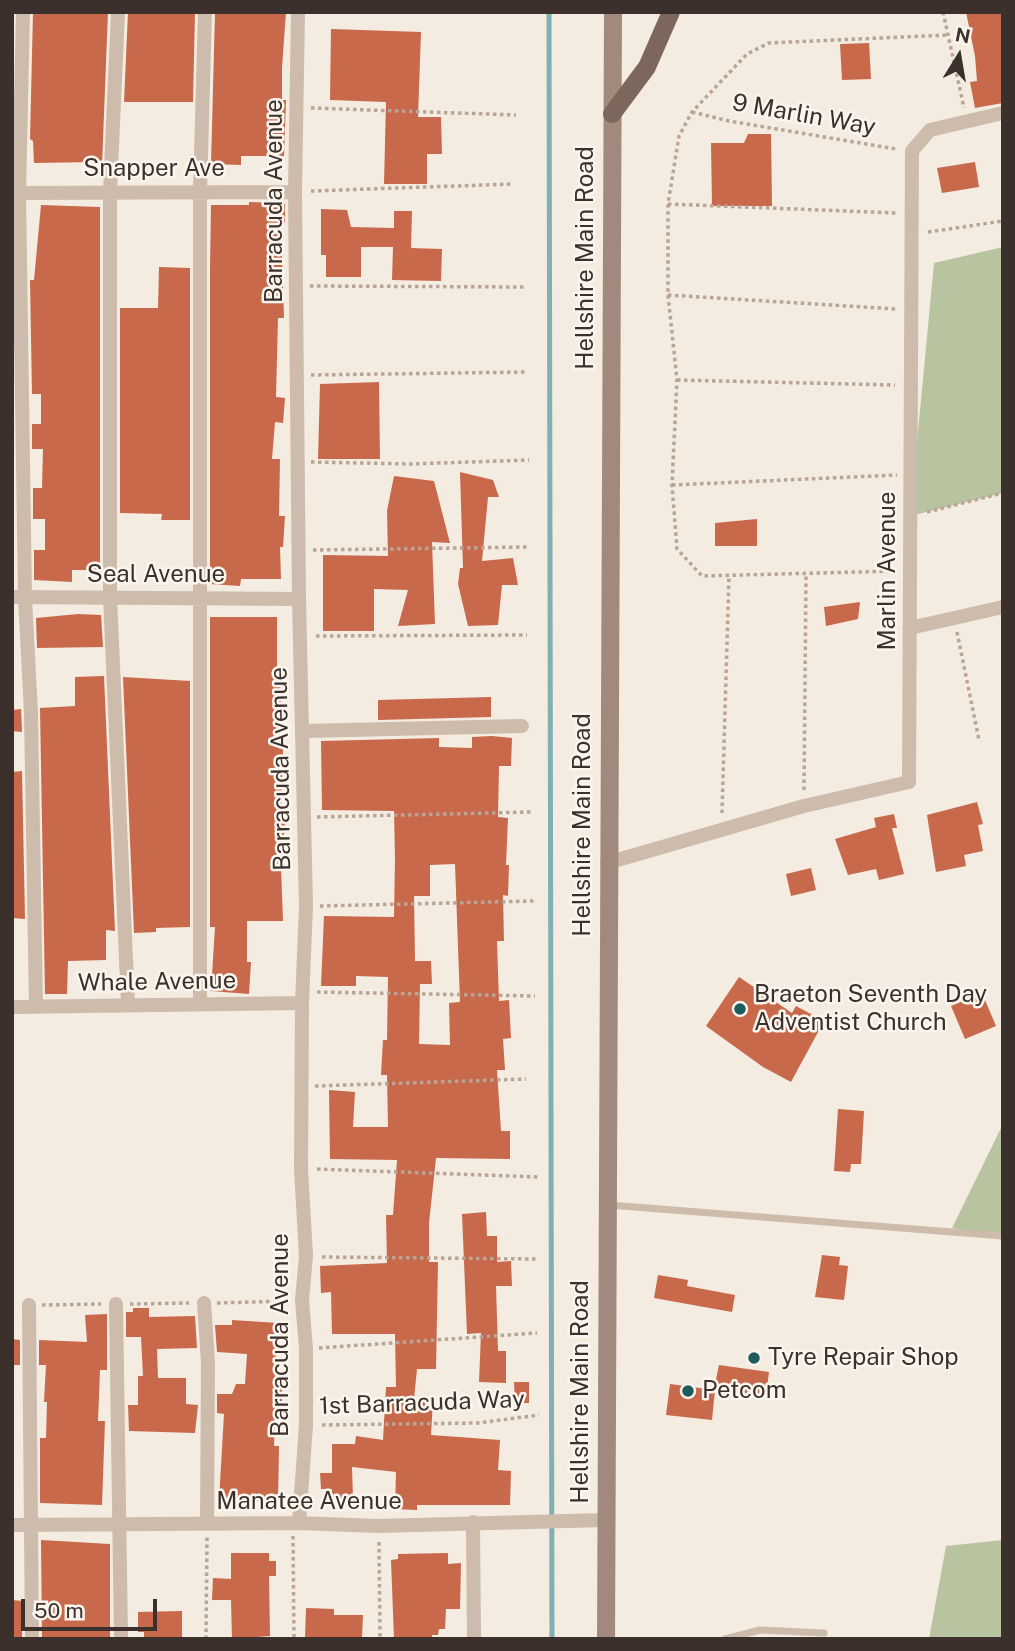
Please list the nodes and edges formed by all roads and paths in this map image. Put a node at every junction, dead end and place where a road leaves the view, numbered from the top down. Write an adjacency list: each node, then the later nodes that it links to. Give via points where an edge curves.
1 (23, 12): 20 (street)
2 (118, 12): 17 (street)
3 (205, 12): 18 (street)
4 (298, 12): 9 (street, Barracuda Avenue)
5 (613, 12): 12 (main road, Hellshire Main Road)
6 (671, 12): 12 (main road, via 647,67)
7 (943, 12): 8 (path)
8 (948, 34): 10 (path, via 769,43 747,54); 14 (path)
9 (298, 107): 13 (path); 19 (street, Barracuda Avenue)
10 (692, 112): 15 (path, 9 Marlin Way); 21 (path, via 679,136)
11 (1003, 113): 14 (street)
12 (612, 114): 60 (main road, Hellshire Main Road)
13 (516, 115)
14 (966, 120): 15 (street, via 930,130)
15 (912, 151): 22 (street, Marlin Avenue)
16 (512, 184): 19 (path)
17 (110, 191): 18 (street, Snapper Ave); 20 (street, Snapper Ave); 44 (street)
18 (200, 192): 19 (street, Snapper Ave); 45 (street)
19 (295, 192): 25 (street, Barracuda Avenue)
20 (15, 193): 46 (street)
21 (668, 204): 22 (path); 27 (path)
22 (911, 214): 24 (street, Marlin Avenue)
23 (1003, 221): 24 (path)
24 (912, 234): 28 (street, Marlin Avenue)
25 (298, 286): 26 (path); 30 (street, Barracuda Avenue)
26 (524, 287)
27 (668, 295): 28 (path); 31 (path)
28 (914, 310): 32 (street, Marlin Avenue)
29 (527, 373): 30 (path)
30 (299, 375): 34 (street, Barracuda Avenue)
31 (677, 380): 32 (path); 36 (path)
32 (910, 385): 35 (street, Marlin Avenue)
33 (529, 460): 34 (path)
34 (300, 462): 40 (street, Barracuda Avenue)
35 (911, 475): 36 (path); 38 (street, Marlin Avenue)
36 (672, 485): 43 (path, via 677,550 702,576)
37 (1003, 493): 38 (path)
38 (910, 516): 41 (street, Marlin Avenue)
39 (528, 547): 40 (path)
40 (301, 550): 47 (street, Barracuda Avenue)
41 (909, 570): 42 (path); 50 (street, Marlin Avenue)
42 (806, 574): 43 (path); 56 (path)
43 (729, 576): 59 (path)
44 (110, 597): 45 (street, Seal Avenue); 46 (street, Seal Avenue); 66 (street)
45 (201, 597): 47 (street, Seal Avenue); 65 (street)
46 (18, 598): 68 (street, via 31,713)
47 (299, 599): 52 (street, Barracuda Avenue)
48 (1003, 607): 49 (street)
49 (954, 618): 50 (street); 55 (path)
50 (910, 628): 56 (street, Marlin Avenue, via 909,782)
51 (527, 635): 52 (path)
52 (300, 636): 54 (street, Barracuda Avenue)
53 (522, 726): 54 (street)
54 (304, 731): 58 (street, Barracuda Avenue)
55 (979, 740)
56 (804, 806): 59 (street, Marlin Avenue)
57 (532, 811): 58 (path)
58 (306, 818): 62 (street, Barracuda Avenue)
59 (722, 829): 60 (street, Marlin Avenue)
60 (607, 863): 73 (main road, Hellshire Main Road)
61 (535, 901): 62 (path)
62 (306, 906): 64 (street, Barracuda Avenue)
63 (535, 996): 64 (path)
64 (303, 998): 65 (street, Whale Avenue); 70 (street, Barracuda Avenue)
65 (200, 1003): 66 (street, Whale Avenue)
66 (128, 1004): 68 (street, Whale Avenue)
67 (12, 1007): 68 (street, Whale Avenue)
68 (36, 1007)
69 (526, 1079): 70 (path)
70 (302, 1086): 71 (street, Barracuda Avenue)
71 (301, 1169): 72 (path); 75 (street, Barracuda Avenue)
72 (539, 1177)
73 (607, 1205): 74 (lane); 85 (main road, Hellshire Main Road)
74 (1003, 1236)
75 (306, 1256): 76 (path); 77 (street, Barracuda Avenue)
76 (538, 1259)
77 (302, 1300): 78 (path); 82 (street, Barracuda Avenue)
78 (204, 1303): 79 (path); 89 (street)
79 (116, 1304): 80 (path); 87 (street)
80 (29, 1305): 88 (street)
81 (537, 1333): 82 (path)
82 (306, 1349): 84 (street, Barracuda Avenue)
83 (539, 1415): 84 (path, 1st Barracuda Way, via 478,1423)
84 (306, 1425): 90 (street, Barracuda Avenue)
85 (605, 1520): 86 (street, Manatee Avenue); 100 (main road, Hellshire Main Road)
86 (473, 1522): 92 (street, Manatee Avenue); 99 (street)
87 (119, 1523): 88 (street, Manatee Avenue); 89 (street, Manatee Avenue); 95 (street)
88 (30, 1524): 91 (street, Manatee Avenue); 94 (street)
89 (207, 1524): 90 (street, Manatee Avenue); 96 (path)
90 (296, 1524): 92 (street, Manatee Avenue); 97 (path)
91 (12, 1525)
92 (378, 1526): 98 (path)
93 (824, 1633): 101 (lane, via 760,1630)
94 (32, 1639)
95 (121, 1639)
96 (206, 1639)
97 (294, 1639)
98 (380, 1639)
99 (474, 1639)
100 (606, 1639)
101 (725, 1639)

